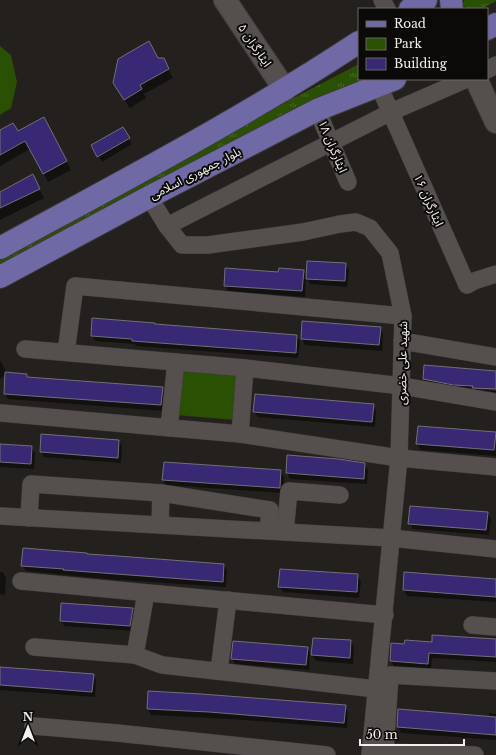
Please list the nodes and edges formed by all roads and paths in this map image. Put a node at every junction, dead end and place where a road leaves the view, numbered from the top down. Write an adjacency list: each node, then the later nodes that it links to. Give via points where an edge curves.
1 (225, 0): 8 (street, ایثارگران ۵)
2 (426, 0): 3 (main road)
3 (412, 8)
4 (353, 47): 8 (main road)
5 (464, 80): 10 (street)
6 (476, 80): 11 (street)
7 (387, 82): 9 (main road, بلوار جمهوری اسلامی); 10 (street, ایثارگران ۱۶)
8 (285, 90): 16 (main road)
9 (318, 110): 12 (street, ایثارگران ۱۸); 14 (main road, بلوار جمهوری اسلامی)
10 (391, 112): 12 (street); 17 (street, ایثارگران ۱۶, via 467,285)
11 (496, 122)
12 (331, 142): 13 (street, ایثارگران ۱۸); 15 (street)
13 (348, 182)
14 (149, 197): 15 (street, شهید علی خضری); 18 (main road, بلوار جمهوری اسلامی)
15 (167, 226): 19 (street, شهید علی خضری, via 182,244 208,245 356,222 370,228 390,253)
16 (0, 248)
17 (496, 274)
18 (0, 277)
19 (403, 316): 20 (street, شهید علی خضری); 22 (street, via 75,286)
20 (402, 341): 23 (street); 26 (street, شهید علی خضری)
21 (25, 349): 22 (street)
22 (66, 352): 24 (street)
23 (496, 357)
24 (176, 362): 25 (street); 29 (street)
25 (245, 368): 26 (street); 30 (street)
26 (402, 386): 27 (street); 31 (street, شهید علی خضری)
27 (496, 402)
28 (2, 413): 29 (street)
29 (169, 428): 30 (street)
30 (240, 434): 31 (street)
31 (399, 458): 32 (street); 40 (street, شهید علی خضری)
32 (496, 467)
33 (161, 493): 36 (street, via 31,484); 37 (street); 38 (street, via 270,510)
34 (340, 495): 39 (street, via 289,491)
35 (0, 516): 36 (street)
36 (29, 518): 37 (street)
37 (160, 525): 38 (street)
38 (268, 531): 39 (street)
39 (285, 532): 40 (street)
40 (391, 538): 41 (street); 45 (street, شهید علی خضری)
41 (496, 549)
42 (21, 581): 43 (street)
43 (146, 593): 44 (street); 49 (street)
44 (228, 600): 45 (street); 50 (street)
45 (385, 615): 52 (street, شهید علی خضری)
46 (472, 625): 47 (street)
47 (496, 627)
48 (34, 647): 49 (street)
49 (135, 655): 50 (street, via 162,665)
50 (219, 671): 52 (street)
51 (496, 681): 56 (street, via 390,675 386,752)
52 (376, 689): 55 (street, شهید علی خضری)
53 (33, 726): 54 (street)
54 (327, 755)
55 (370, 755)
56 (464, 755)

